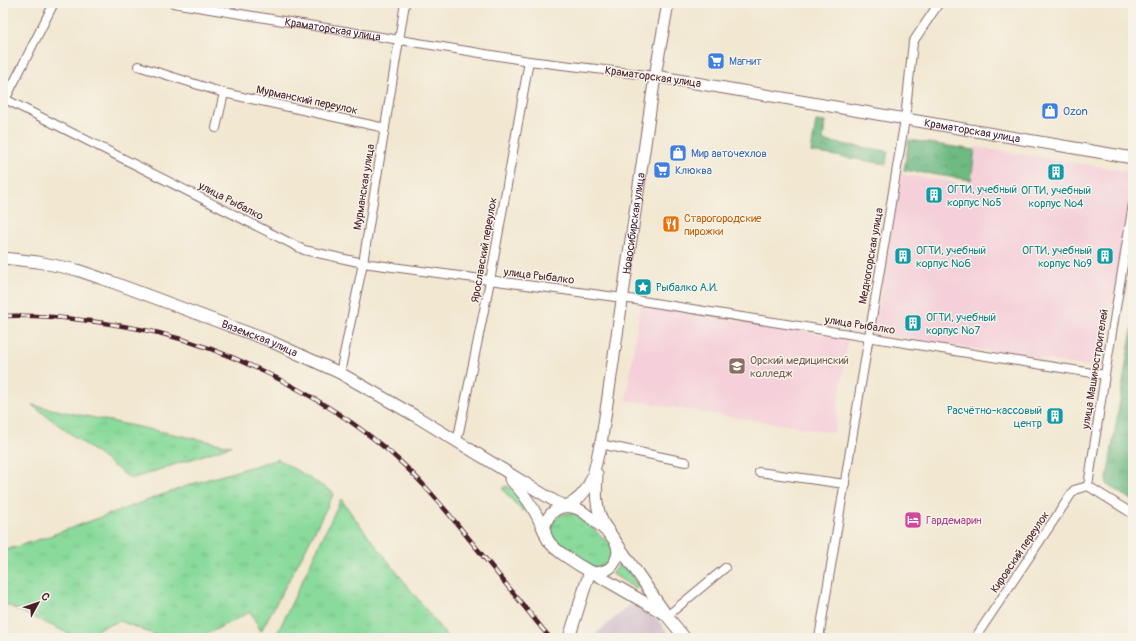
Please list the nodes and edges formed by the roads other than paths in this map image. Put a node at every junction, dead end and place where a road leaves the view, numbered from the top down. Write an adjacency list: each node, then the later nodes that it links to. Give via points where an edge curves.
1 (54, 3): 11 (street)
2 (173, 3): 6 (street, Краматорская улица)
3 (405, 3): 6 (street, Мурманская улица)
4 (668, 3): 9 (main road, Новосибирская улица)
5 (939, 3): 12 (street, Медногорская улица, via 914,42)
6 (399, 40): 7 (street, Краматорская улица); 14 (street, Мурманская улица)
7 (530, 61): 9 (street, Краматорская улица); 19 (street, Ярославский переулок)
8 (138, 66): 10 (street, Мурманский переулок)
9 (655, 76): 12 (main road, Краматорская улица); 20 (main road, Новосибирская улица)
10 (224, 93): 13 (street); 14 (street, Мурманский переулок)
11 (4, 100): 18 (street, улица Рыбалко, via 304,250)
12 (905, 119): 15 (main road, Краматорская улица); 21 (street, Медногорская улица)
13 (216, 128)
14 (385, 128): 18 (street, Мурманская улица)
15 (1133, 158)
16 (1133, 204): 23 (street, улица Машиностроителей)
17 (3, 258): 22 (main road, Вяземская улица, via 77,270 270,341)
18 (363, 263): 19 (street, улица Рыбалко); 22 (street, Мурманская улица)
19 (490, 281): 20 (street, улица Рыбалко); 24 (street, Ярославский переулок)
20 (623, 298): 21 (street, улица Рыбалко); 25 (main road, Новосибирская улица)
21 (868, 338): 23 (street, улица Рыбалко); 29 (street, Медногорская улица)
22 (340, 373): 24 (main road, Вяземская улица)
23 (1105, 375): 30 (street, улица Машиностроителей)
24 (457, 442): 27 (main road, Вяземская улица)
25 (600, 444): 26 (street); 31 (main road, via 589,485 577,501); 34 (main road, via 597,504 600,517)
26 (686, 462)
27 (497, 467): 31 (main road); 33 (main road, via 526,497 540,519)
28 (759, 472): 29 (street)
29 (845, 484): 40 (street, Медногорская улица)
30 (1088, 486): 32 (street); 41 (street, Кировский переулок, via 1074,490)
31 (566, 506): 33 (main road, via 549,516 545,526); 34 (main road, via 581,511)
32 (1133, 514)
33 (546, 536): 36 (main road, via 554,548)
34 (614, 540): 36 (main road, via 618,550 613,565 602,572); 37 (main road)
35 (725, 568): 37 (street)
36 (590, 571): 37 (main road); 38 (main road)
37 (667, 616): 39 (main road)
38 (569, 638)
39 (685, 638)
40 (819, 638)
41 (975, 638)

